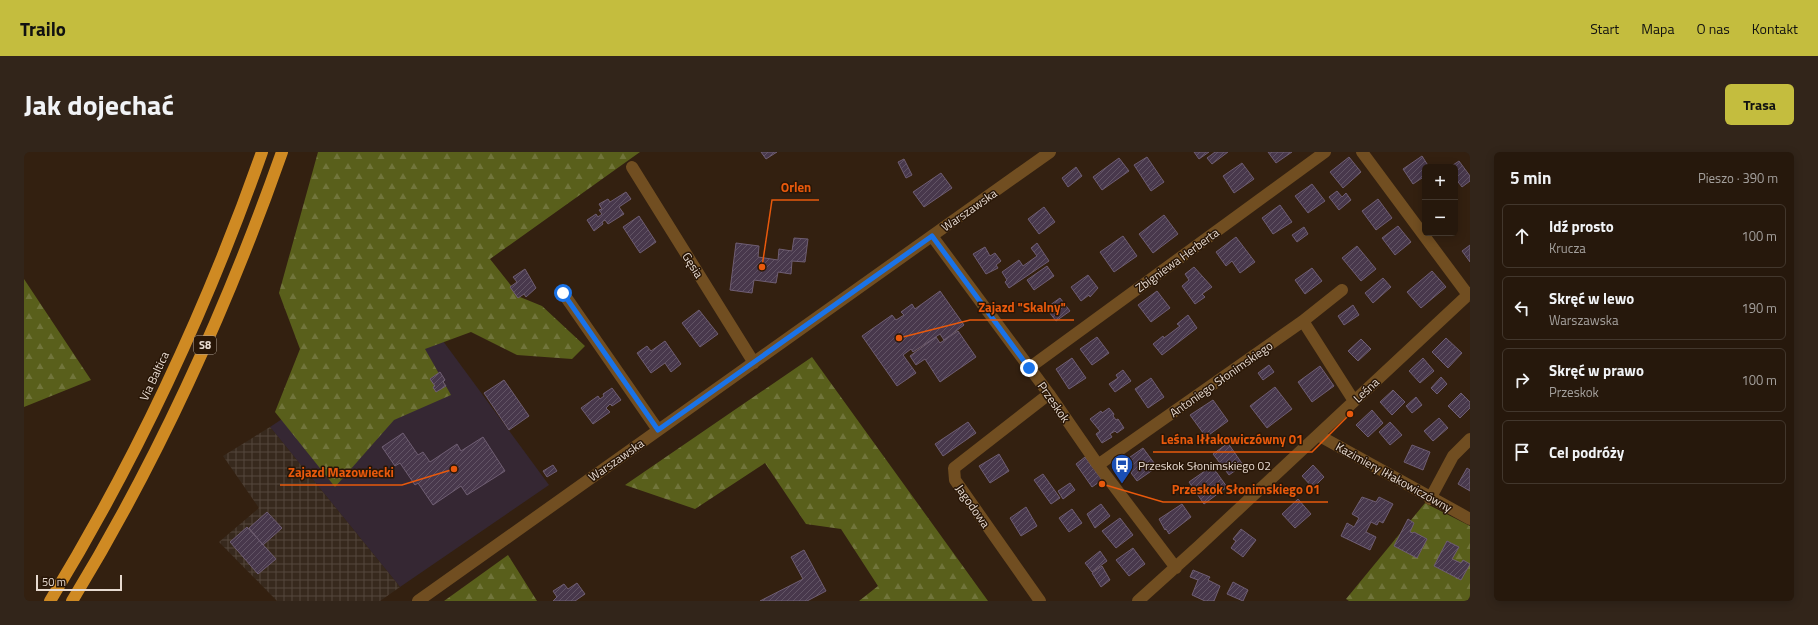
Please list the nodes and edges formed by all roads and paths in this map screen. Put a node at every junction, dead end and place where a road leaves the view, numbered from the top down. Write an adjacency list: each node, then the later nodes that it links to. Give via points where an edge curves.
1 (262, 152): 24 (highway, Via Baltica / S8, via 204,300 158,402 87,539)
2 (282, 152): 25 (highway, S8, via 243,258 196,365 144,471)
3 (1050, 152): 7 (street, Warszawska)
4 (1326, 152): 13 (street, Zbigniewa Herberta)
5 (1362, 152): 10 (street)
6 (632, 167): 12 (street, Gęsia)
7 (932, 236): 12 (street, Warszawska); 13 (street, Przeskok)
8 (1342, 290): 11 (street, Antoniego Słonimskiego)
9 (563, 293): 16 (street)
10 (1469, 294): 15 (street, Leśna)
11 (1303, 321): 15 (street); 19 (street, Antoniego Słonimskiego)
12 (754, 363): 16 (street, Warszawska)
13 (1029, 368): 14 (street, Przeskok)
14 (1049, 394): 19 (street, Przeskok); 27 (street, Jagodowa, via 954,468 955,480)
15 (1354, 401): 17 (street, Leśna)
16 (658, 430): 26 (street, Warszawska)
17 (1318, 435): 20 (street, Kazimiery Iłłakowiczówny); 22 (street, Leśna)
18 (1470, 439): 20 (street, via 1453,456)
19 (1098, 465): 22 (street, Przeskok)
20 (1430, 499): 21 (street, Kazimiery Iłłakowiczówny)
21 (1470, 519)
22 (1176, 568): 23 (street, Leśna)
23 (1146, 599)
24 (50, 601)
25 (72, 601)
26 (418, 601)
27 (1040, 601)

